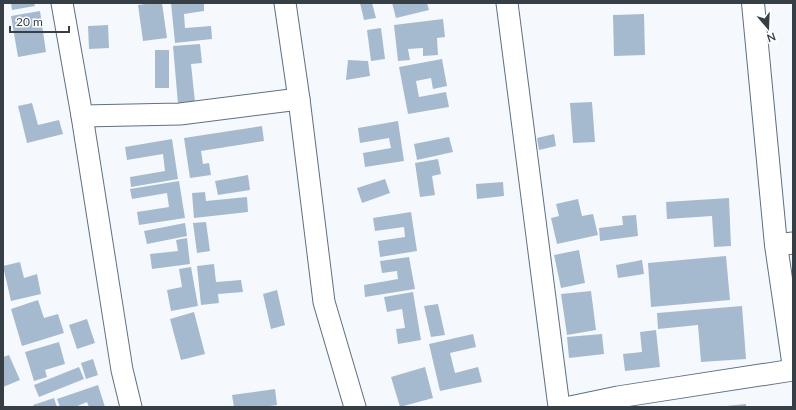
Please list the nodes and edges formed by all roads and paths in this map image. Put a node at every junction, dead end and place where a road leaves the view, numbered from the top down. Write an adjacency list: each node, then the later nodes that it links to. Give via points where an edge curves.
1 (62, 3): 6 (street)
2 (285, 3): 5 (street)
3 (507, 3): 12 (street)
4 (753, 3): 7 (street)
5 (299, 99): 6 (street, via 180,114); 11 (street, via 324,302)
6 (82, 116): 10 (street, via 122,370)
7 (785, 244): 8 (street)
8 (793, 361)
9 (793, 370): 13 (street, via 618,397)
10 (131, 407)
11 (355, 407)
12 (558, 407)
13 (570, 407)

